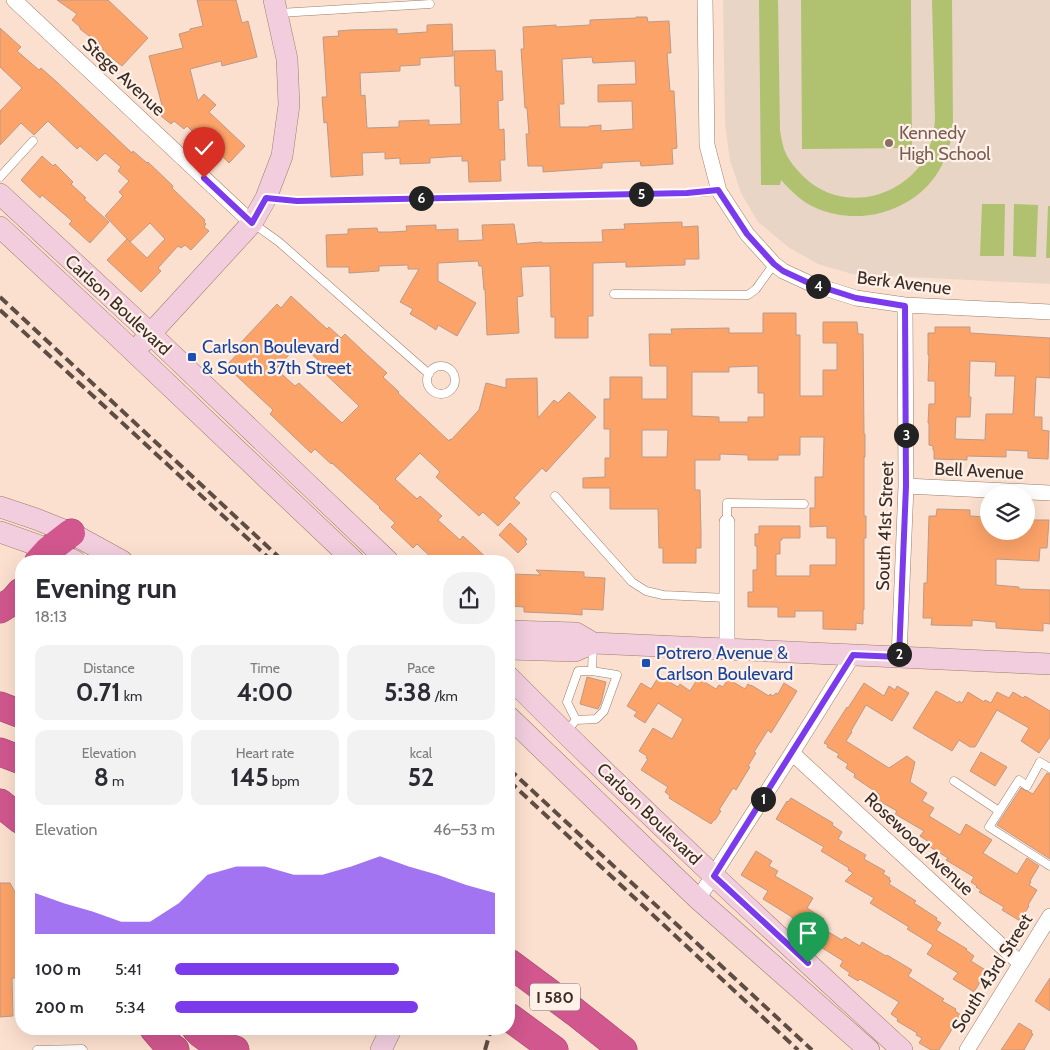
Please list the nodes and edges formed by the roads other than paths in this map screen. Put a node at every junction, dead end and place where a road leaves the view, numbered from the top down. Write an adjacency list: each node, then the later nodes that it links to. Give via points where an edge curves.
1 (14, 0): 10 (street, Stege Avenue)
2 (705, 0): 7 (street, Berk Avenue, via 707,145)
3 (430, 4): 4 (lane)
4 (275, 7): 9 (main road, via 287,59 289,105 282,156)
5 (33, 141): 6 (lane)
6 (0, 177)
7 (718, 190): 9 (lane, via 307,201); 12 (street, Berk Avenue, via 747,234)
8 (0, 194): 16 (main road, Carlson Boulevard)
9 (266, 198): 10 (main road)
10 (252, 223): 16 (main road); 18 (lane, via 283,246)
11 (0, 227): 17 (main road, Carlson Boulevard)
12 (774, 264): 13 (lane, via 748,296); 14 (street, Berk Avenue, via 809,283 846,295)
13 (614, 294)
14 (905, 306): 15 (street, Berk Avenue); 19 (street, South 41st Street)
15 (1050, 312)
16 (151, 334): 17 (main road); 28 (main road, Carlson Boulevard)
17 (134, 352): 27 (main road, Carlson Boulevard)
18 (429, 374)
19 (906, 486): 20 (street, Bell Avenue); 37 (street, South 41st Street)
20 (1050, 493)
21 (555, 496): 29 (lane, via 632,582 646,591 663,595)
22 (804, 504): 24 (lane, via 727,503)
23 (0, 507): 26 (main road, via 36,519)
24 (727, 522): 29 (street)
25 (0, 532): 26 (main road)
26 (62, 554)
27 (348, 555)
28 (382, 555)
29 (727, 598): 35 (street)
30 (15, 599): 31 (highway)
31 (0, 609)
32 (515, 631): 33 (main road, via 576,633)
33 (593, 643): 34 (main road, via 575,651); 35 (main road); 39 (lane)
34 (515, 649)
35 (727, 650): 36 (main road)
36 (853, 655): 37 (main road); 46 (street)
37 (899, 657): 38 (main road)
38 (1050, 664)
39 (592, 671): 44 (lane, via 578,671 567,702); 44 (lane, via 616,675 604,711 596,719)
40 (515, 682): 44 (main road, Carlson Boulevard)
41 (0, 706): 42 (highway)
42 (15, 712)
43 (515, 724): 55 (main road, Carlson Boulevard)
44 (570, 727): 54 (main road, Carlson Boulevard)
45 (0, 752): 47 (highway)
46 (792, 753): 54 (street); 58 (street, Rosewood Avenue)
47 (15, 758)
48 (1050, 768): 51 (lane, via 1040,762 1027,786 1019,780)
49 (954, 781): 51 (lane)
50 (0, 803): 52 (highway)
51 (1000, 810): 53 (lane, via 989,827)
52 (15, 815)
53 (1050, 866)
54 (714, 876): 55 (street); 75 (main road, Carlson Boulevard)
55 (698, 899): 74 (main road, Carlson Boulevard)
56 (1050, 916): 58 (street, South 43rd Street)
57 (515, 950): 61 (highway)
58 (1020, 963): 76 (street, South 43rd Street)
59 (515, 967): 61 (highway, I 580)
60 (515, 1021): 72 (highway, I 580)
61 (600, 1032): 73 (highway, I 580)
62 (159, 1035): 68 (highway)
63 (204, 1035): 69 (highway)
64 (388, 1035): 70 (main road)
65 (506, 1035): 71 (highway)
66 (37, 1050): 67 (lane)
67 (83, 1050)
68 (175, 1050)
69 (235, 1050)
70 (381, 1050)
71 (528, 1050)
72 (554, 1050)
73 (623, 1050)
74 (869, 1050)
75 (902, 1050)
76 (967, 1050)

